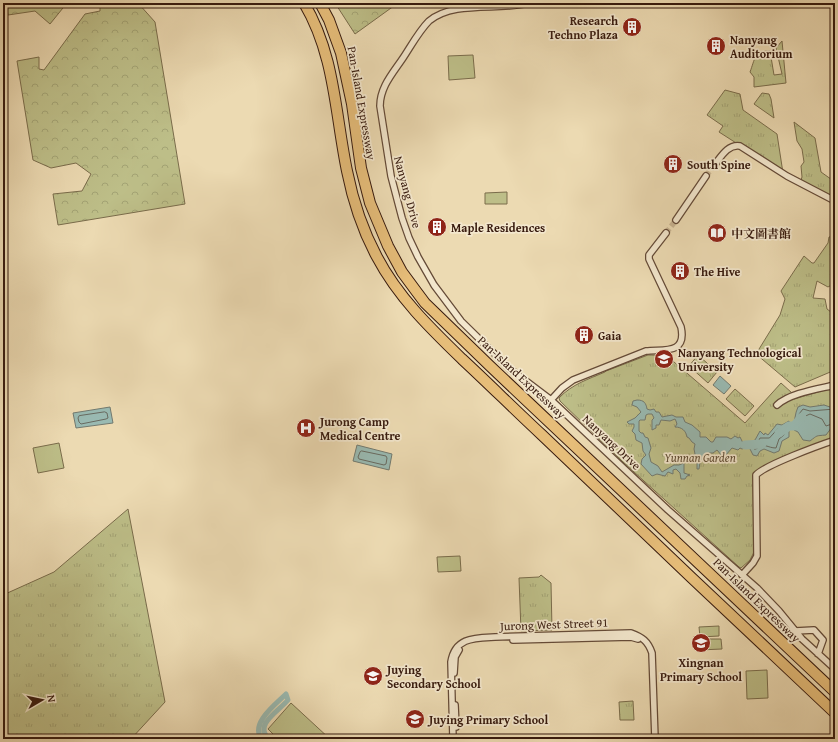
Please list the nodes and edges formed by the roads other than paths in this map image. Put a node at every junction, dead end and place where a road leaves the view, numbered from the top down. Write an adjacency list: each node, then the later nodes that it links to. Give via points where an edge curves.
1 (304, 3): 18 (highway, Pan-Island Expressway, via 318,30 328,60 349,184 362,225 377,258 400,293 414,311 515,410)
2 (320, 3): 17 (highway, Pan-Island Expressway, via 341,53 352,104 361,168 370,203 388,246 416,291 426,304 490,366)
3 (529, 3): 10 (street, Nanyang Drive, via 456,8 435,16 384,86 380,106 388,164 402,218 426,271 461,321 510,369)
4 (716, 163): 6 (street, via 729,148 740,146 787,176)
5 (706, 176): 7 (street)
6 (835, 201)
7 (676, 220)
8 (666, 233): 10 (street, via 649,255 681,327 682,336 676,348 667,351 646,351 580,376 562,388)
9 (835, 385): 11 (street, via 790,397)
10 (551, 400): 13 (street, Nanyang Drive, via 668,510)
11 (777, 405)
12 (835, 440): 13 (street, via 758,473 756,558)
13 (742, 575): 14 (street, Nanyang Drive, via 779,611)
14 (795, 631): 15 (street, Nanyang Drive); 15 (street, via 814,630 823,640)
15 (818, 654): 16 (street, Nanyang Drive)
16 (835, 669)
17 (835, 692)
18 (835, 713)
19 (453, 739): 22 (street, Jurong West Street 91, via 451,662 456,649 467,640 631,633 644,639 650,645 652,653)
20 (457, 739): 21 (street, Jurong West Street 91, via 455,657 468,643 630,637 642,642 649,654)
21 (651, 739)
22 (655, 739)

